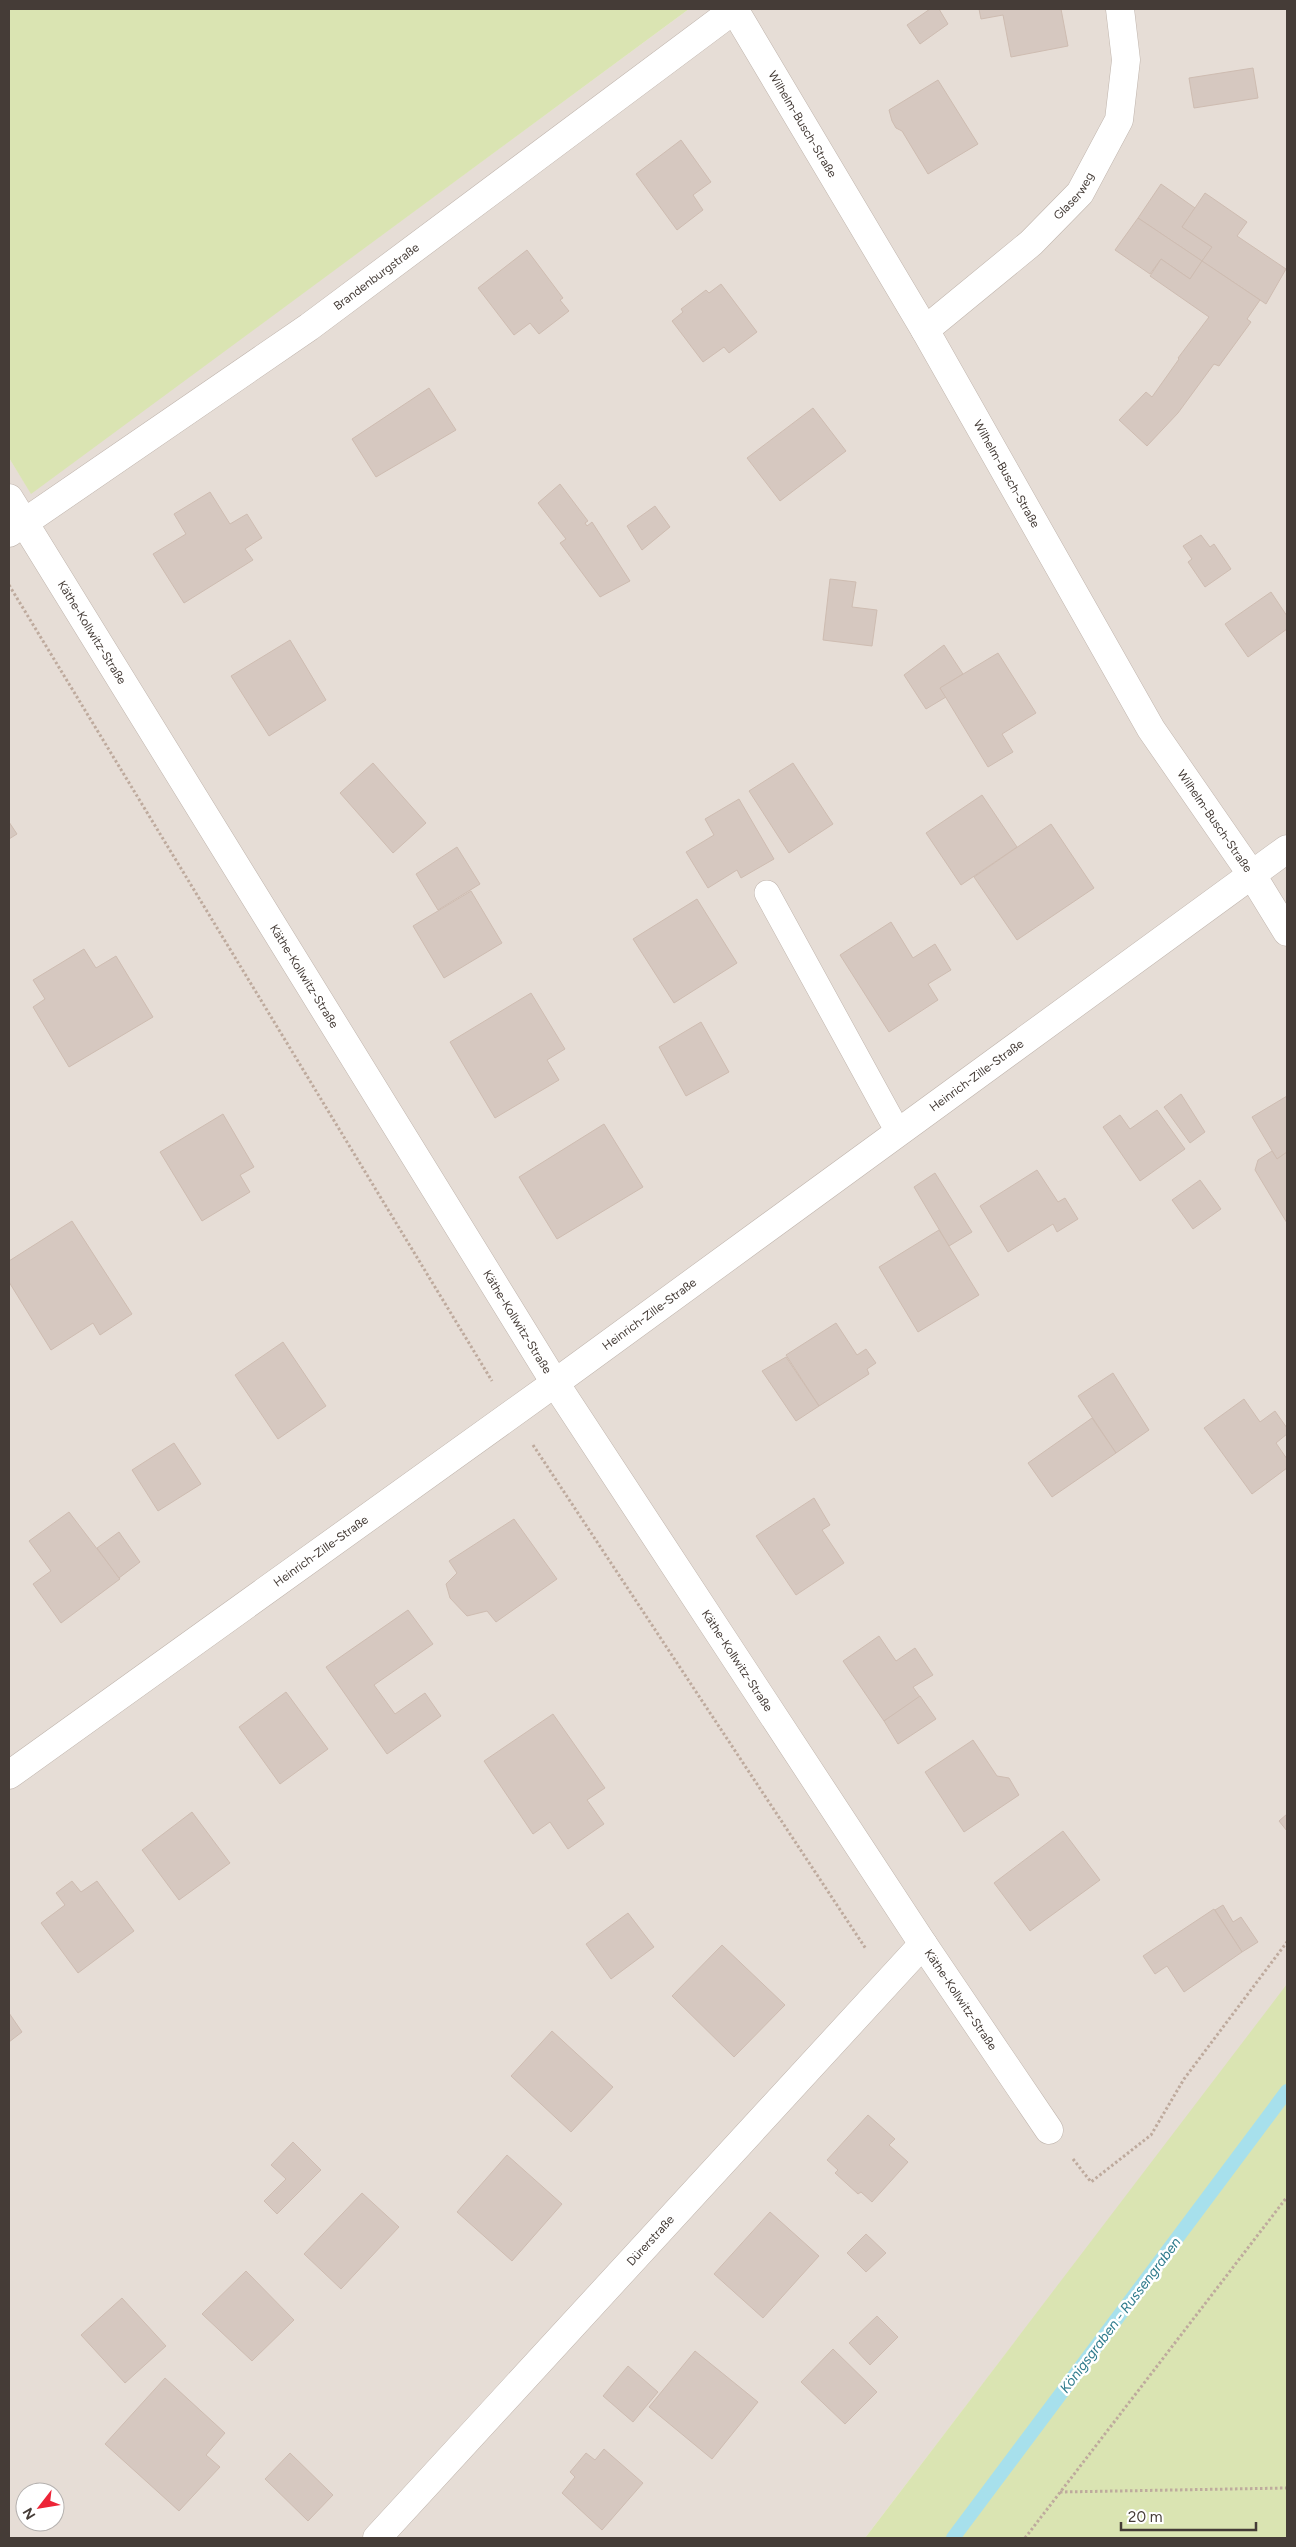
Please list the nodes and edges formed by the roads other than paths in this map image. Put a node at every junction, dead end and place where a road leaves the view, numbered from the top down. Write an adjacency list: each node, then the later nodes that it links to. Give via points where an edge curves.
1 (735, 9): 3 (street, Wilhelm-Busch-Straße); 5 (street, Brandenburgstraße, via 309,327)
2 (1120, 9): 3 (street, Glaserweg, via 1126,60 1119,120 1080,193 1031,243)
3 (926, 330): 7 (street, Wilhelm-Busch-Straße, via 1151,729)
4 (9, 498): 5 (street, Käthe-Kollwitz-Straße)
5 (16, 528): 11 (street, Käthe-Kollwitz-Straße)
6 (1287, 849): 7 (street, Heinrich-Zille-Straße)
7 (1252, 875): 9 (street, Wilhelm-Busch-Straße); 10 (street, Heinrich-Zille-Straße)
8 (767, 893): 10 (lane)
9 (1287, 932)
10 (898, 1132): 11 (street, Heinrich-Zille-Straße)
11 (555, 1383): 12 (street, Heinrich-Zille-Straße); 13 (street, Käthe-Kollwitz-Straße)
12 (9, 1775)
13 (924, 1944): 14 (street, Käthe-Kollwitz-Straße); 15 (street, Dürerstraße)
14 (1049, 2130)
15 (377, 2538)

